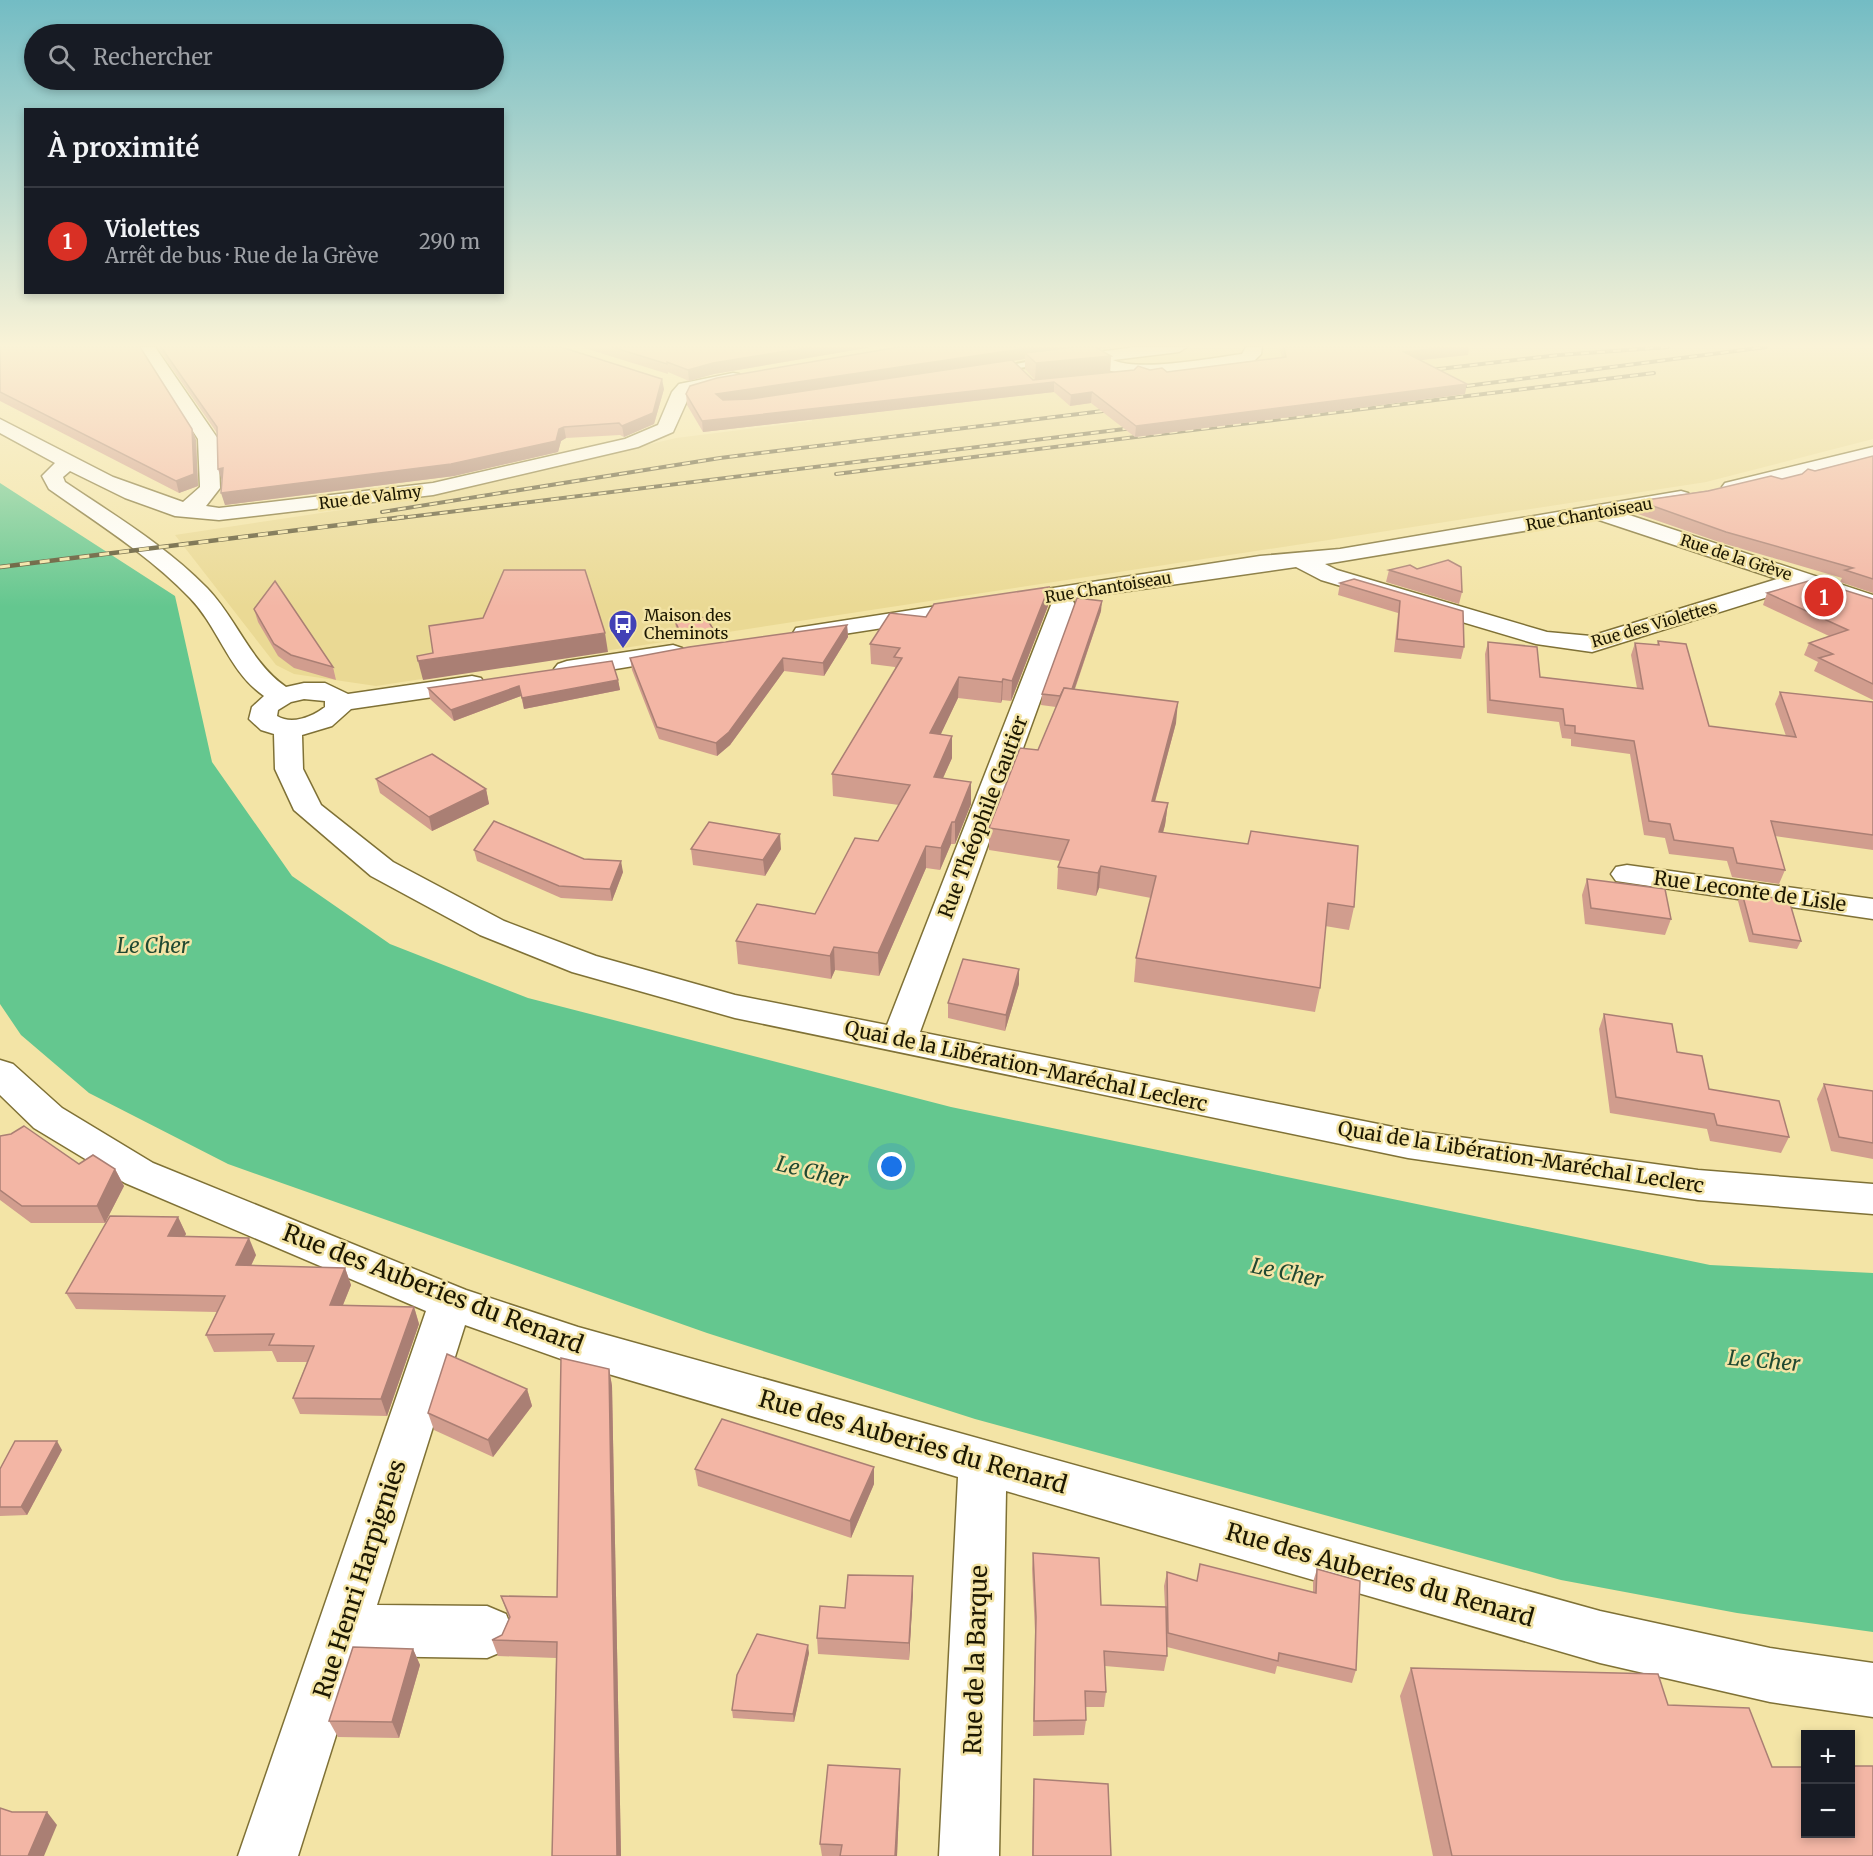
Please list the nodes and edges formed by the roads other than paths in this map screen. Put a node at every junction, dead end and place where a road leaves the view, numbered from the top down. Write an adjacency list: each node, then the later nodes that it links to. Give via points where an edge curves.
1 (15, 434): 5 (street, Rue de Valmy)
2 (204, 434): 6 (street, via 208,440 210,488 197,504)
3 (652, 434): 6 (street, Rue de Valmy, via 433,489 253,512)
4 (1873, 453): 7 (street, Rue Chantoiseau)
5 (68, 463): 6 (street, Rue de Valmy, via 139,496); 16 (street, via 52,476 56,485 185,579 213,609 252,674)
6 (183, 511)
7 (1599, 513): 8 (street, Rue Chantoiseau); 9 (street, Rue de la Grève)
8 (1300, 560): 9 (street, Rue des Violettes, via 1329,575 1545,639 1592,644); 10 (street, Rue Chantoiseau)
9 (1801, 579): 11 (street, Rue de la Grève)
10 (1059, 595): 12 (street, Rue Chantoiseau); 19 (street, Rue Théophile Gautier, via 1063,605)
11 (1873, 603)
12 (777, 637)
13 (695, 650): 14 (street)
14 (542, 673)
15 (495, 680): 16 (street, via 340,703 333,694 315,690)
16 (285, 712): 19 (street, Quai de la Libération-Maréchal Leclerc, via 289,770 309,810 381,869 492,928 584,964 735,1006)
17 (1627, 874): 18 (street, Rue Leconte de Lisle)
18 (1873, 909)
19 (898, 1040): 21 (street, Quai de la Libération-Maréchal Leclerc, via 1408,1144 1698,1185)
20 (0, 1073): 22 (street, Rue des Auberies du Renard, via 48,1118 135,1171)
21 (1873, 1199)
22 (451, 1302): 23 (street, Rue des Auberies du Renard, via 578,1346); 24 (street, Rue Henri Harpignies)
23 (983, 1463): 26 (street, Rue des Auberies du Renard, via 1600,1637 1770,1675); 28 (street, Rue de la Barque)
24 (342, 1630): 25 (street); 27 (street, Rue Henri Harpignies)
25 (488, 1632)
26 (1873, 1690)
27 (268, 1856)
28 (969, 1856)

